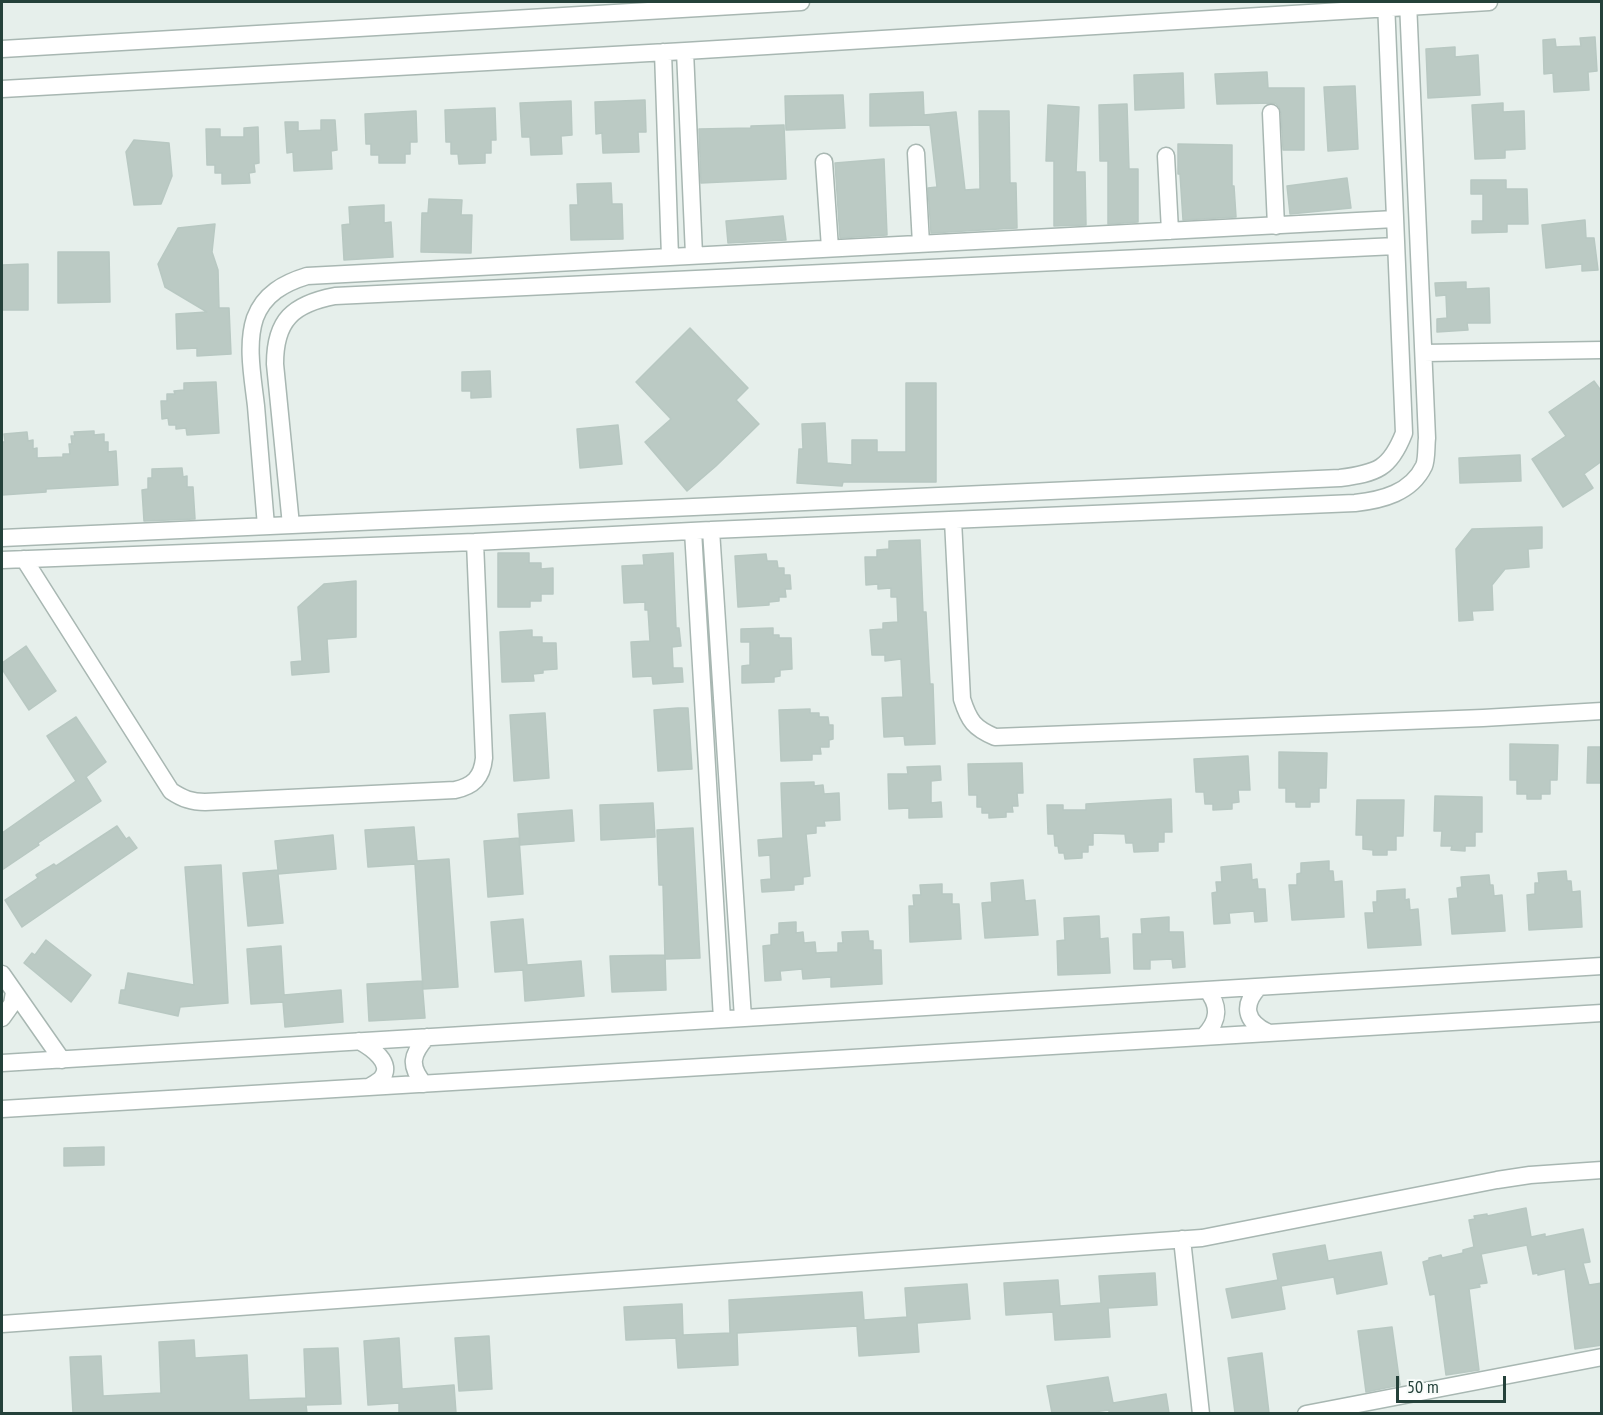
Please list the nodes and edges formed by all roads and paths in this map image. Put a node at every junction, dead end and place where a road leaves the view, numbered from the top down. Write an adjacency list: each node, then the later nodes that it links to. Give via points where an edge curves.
1 (801, 2): 3 (street)
2 (1489, 2): 5 (street)
3 (706, 4): 6 (street)
4 (1386, 4): 5 (street); 8 (street); 15 (street)
5 (1408, 4): 28 (street)
6 (655, 5): 7 (street)
7 (2, 49)
8 (685, 51): 9 (street); 22 (street)
9 (663, 52): 10 (street); 23 (street)
10 (2, 89)
11 (1271, 113): 16 (street)
12 (916, 153): 18 (street)
13 (1166, 156): 17 (street)
14 (824, 162): 21 (street)
15 (1395, 219): 16 (street); 20 (street)
16 (1276, 226): 17 (street)
17 (1170, 231): 18 (street)
18 (921, 244): 19 (street)
19 (868, 246): 21 (street); 25 (street)
20 (1396, 246): 25 (street); 30 (street, via 1404,433 1396,453 1381,468 1361,476)
21 (830, 248): 22 (street)
22 (694, 255): 23 (street)
23 (670, 257): 24 (street)
24 (498, 266): 26 (street); 31 (street, via 306,276 282,285 267,298 255,318 252,339)
25 (870, 271): 26 (street)
26 (500, 288): 30 (street, via 335,296 313,300 282,325 275,344 275,364)
27 (1602, 350): 28 (street)
28 (1424, 353): 29 (street, via 1425,465 1414,481 1396,494 1376,501)
29 (953, 520): 32 (street); 38 (street, via 962,699 967,716 979,730 995,737)
30 (291, 525): 31 (street)
31 (266, 526): 34 (street)
32 (711, 530): 33 (street); 46 (street)
33 (693, 531): 35 (street); 47 (street)
34 (2, 538)
35 (475, 542): 36 (street); 36 (street, via 484,758 477,781 455,790 205,802 193,802 171,791)
36 (24, 558): 37 (street)
37 (2, 560)
38 (1602, 711)
39 (1602, 966): 41 (street)
40 (2, 974): 43 (street)
41 (1259, 987): 42 (street); 48 (street, via 1251,995 1250,1018)
42 (1207, 990): 46 (street); 49 (street, via 1213,998 1216,1019)
43 (14, 992): 45 (street, via 12,1004); 52 (street)
44 (1602, 1013): 48 (street)
45 (2, 1018)
46 (743, 1018): 47 (street)
47 (722, 1019): 50 (street)
48 (1267, 1032): 49 (street)
49 (1204, 1036): 54 (street)
50 (427, 1037): 51 (street); 54 (street, via 413,1064)
51 (359, 1041): 52 (street); 55 (street, via 374,1050 383,1065 381,1079)
52 (62, 1060): 53 (street)
53 (2, 1062)
54 (424, 1084): 55 (street)
55 (369, 1087): 56 (street)
56 (2, 1109)
57 (1602, 1170): 58 (street, via 1497,1180 1232,1233)
58 (1182, 1239): 59 (street); 61 (street)
59 (2, 1324)
60 (1602, 1357): 62 (street)
61 (1201, 1413)
62 (1306, 1413)

